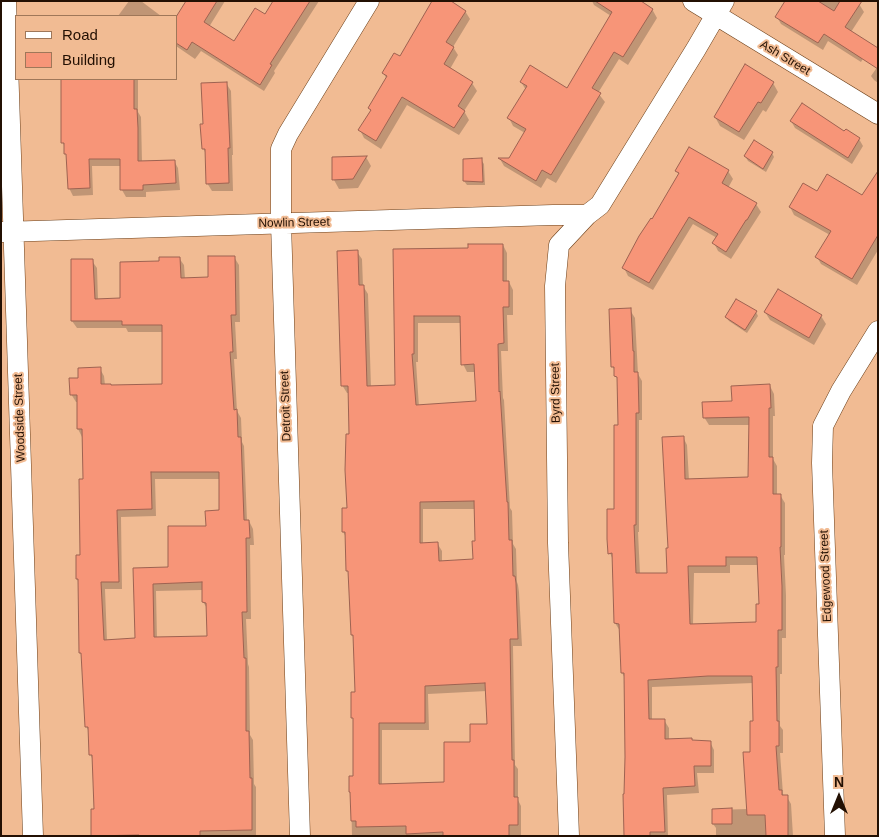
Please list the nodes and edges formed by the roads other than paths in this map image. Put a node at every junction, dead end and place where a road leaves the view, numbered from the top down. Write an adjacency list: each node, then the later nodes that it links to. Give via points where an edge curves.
1 (6, 1): 8 (street, Woodside Street)
2 (369, 1): 7 (street, Detroit Street, via 281,149)
3 (693, 1): 4 (street, Ash Street)
4 (719, 8): 5 (street, Ash Street); 6 (street, Byrd Street, via 614,183)
5 (878, 114)
6 (588, 215): 7 (street, Nowlin Street); 12 (street, Byrd Street, via 559,245 555,286 558,543)
7 (281, 223): 8 (street, Nowlin Street); 11 (street, Detroit Street)
8 (8, 231): 10 (street, Woodside Street)
9 (878, 331): 13 (street, Edgewood Street, via 823,426)
10 (33, 836)
11 (300, 836)
12 (569, 836)
13 (835, 836)

